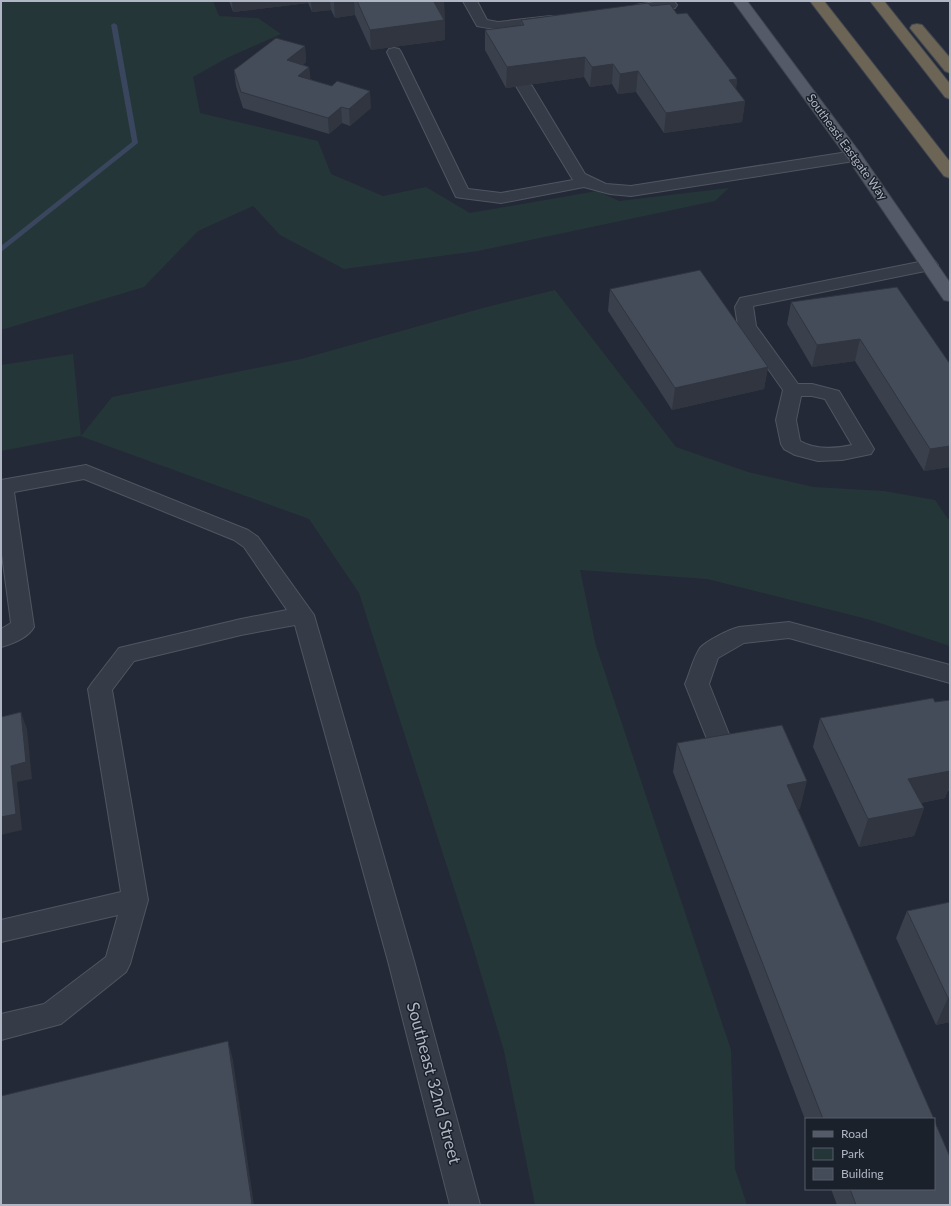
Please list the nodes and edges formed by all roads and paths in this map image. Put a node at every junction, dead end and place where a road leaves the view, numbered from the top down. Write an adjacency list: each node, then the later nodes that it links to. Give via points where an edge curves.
1 (470, 1): 7 (lane, via 482,23 498,26)
2 (667, 1): 6 (lane, via 670,5)
3 (740, 1): 13 (main road, Southeast Eastgate Way)
4 (816, 1): 14 (highway)
5 (877, 1): 12 (highway)
6 (631, 10)
7 (561, 19)
8 (910, 19): 10 (highway)
9 (394, 52): 15 (lane, via 462,193 500,198)
10 (950, 68)
11 (524, 86): 15 (lane, via 579,177)
12 (950, 94)
13 (854, 156): 15 (lane, via 631,191 615,190); 16 (main road, Southeast Eastgate Way)
14 (950, 173)
15 (586, 182)
16 (929, 264): 17 (main road, Southeast Eastgate Way); 18 (lane, via 746,302 744,307 747,326)
17 (950, 296)
18 (793, 390)
19 (2, 487): 20 (lane); 21 (lane, Southeast 32nd Street, via 86,472 241,535 251,542)
20 (8, 571): 22 (lane, via 23,627)
21 (303, 615): 25 (lane, via 127,654 100,689); 28 (lane, Southeast 32nd Street, via 401,962)
22 (1, 639)
23 (950, 674): 24 (lane, via 789,630 739,635 709,654 697,684)
24 (728, 762)
25 (135, 900): 26 (lane); 27 (lane, via 117,964 51,1015)
26 (1, 931)
27 (1, 1027)
28 (465, 1205)

